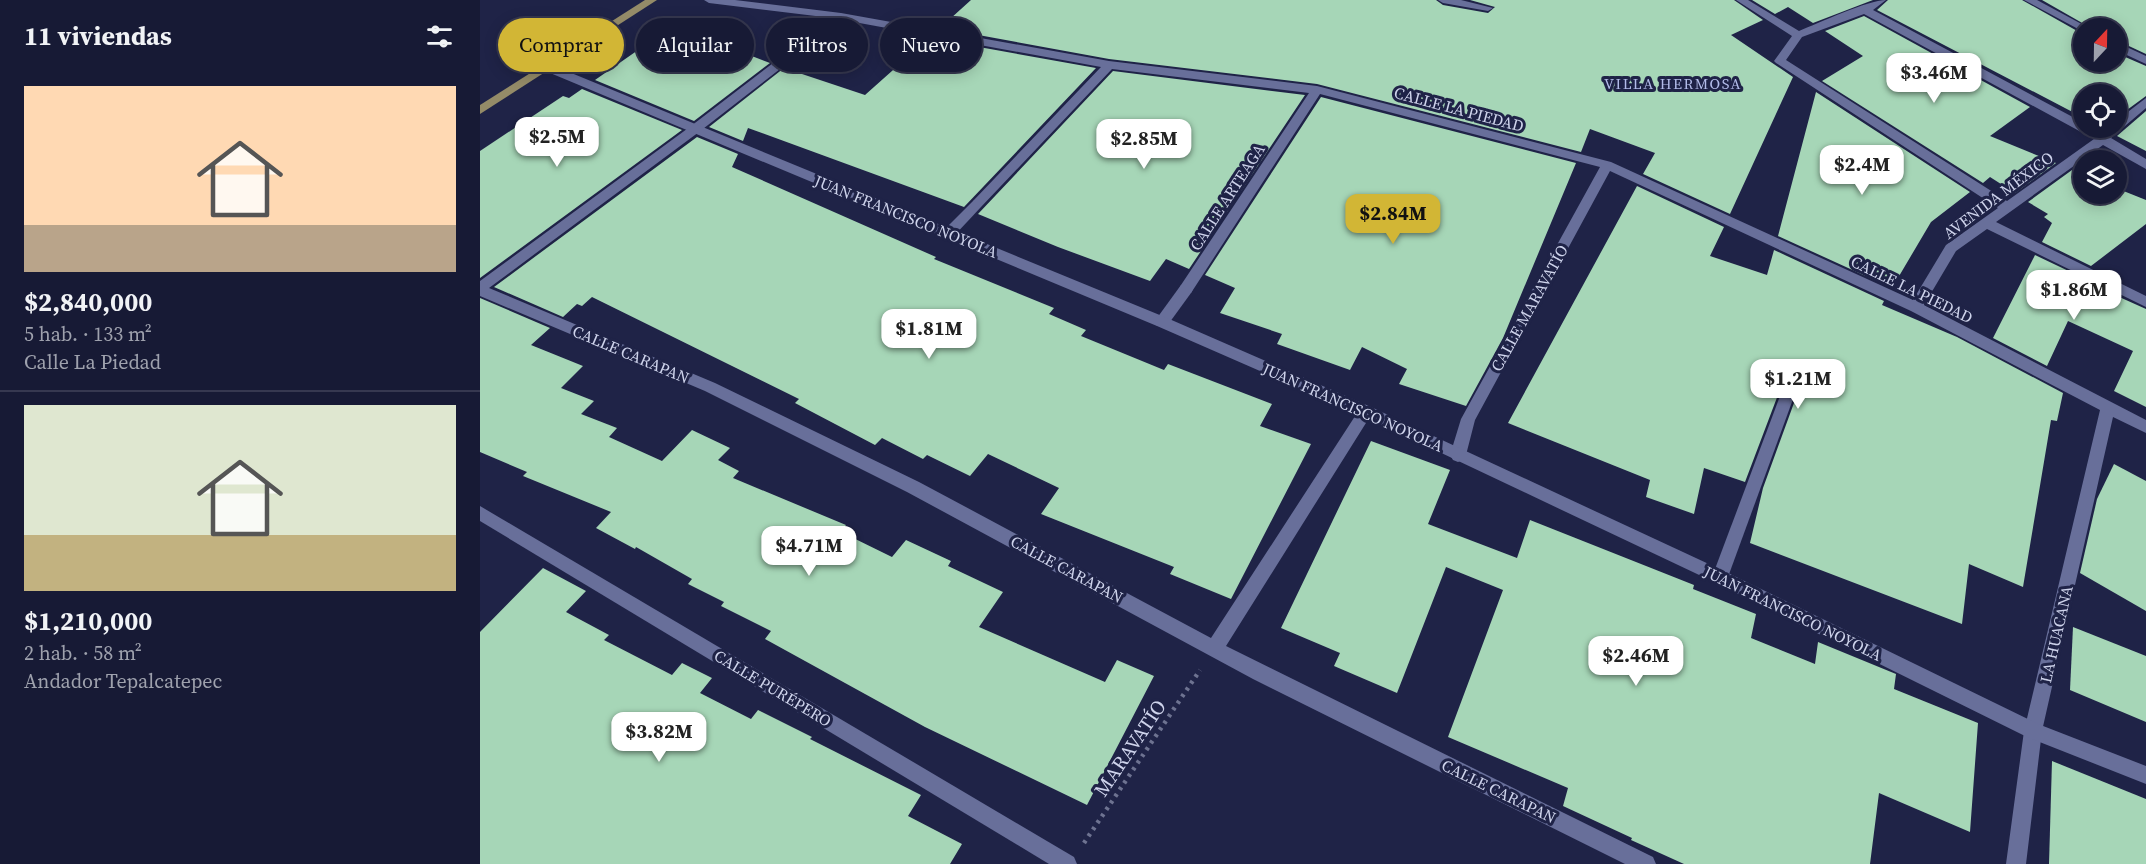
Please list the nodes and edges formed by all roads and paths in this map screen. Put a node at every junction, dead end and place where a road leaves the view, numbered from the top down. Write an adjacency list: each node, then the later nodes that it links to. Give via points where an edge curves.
1 (652, 0): 10 (main road)
2 (709, 0): 9 (street, CALLE LA PIEDAD)
3 (1443, 0): 4 (street, via 1488,8)
4 (1478, 0)
5 (1741, 0): 12 (street)
6 (1881, 0): 8 (street)
7 (2029, 0): 11 (street)
8 (1866, 10): 12 (street); 22 (street)
9 (841, 16): 15 (street, CALLE LA PIEDAD); 21 (street)
10 (624, 18)
11 (2073, 22)
12 (1798, 35): 25 (street, via 1780,61)
13 (2127, 50): 14 (street)
14 (2146, 60)
15 (1109, 65): 18 (street, CALLE LA PIEDAD); 27 (street)
16 (539, 72): 20 (main road)
17 (559, 72): 21 (street, JUAN FRANCISCO NOYOLA)
18 (1317, 90): 23 (street, CALLE LA PIEDAD); 31 (street, CALLE ARTEAGA)
19 (2146, 102): 22 (street, AVENIDA MÉXICO)
20 (480, 110)
21 (695, 129): 27 (street, JUAN FRANCISCO NOYOLA); 28 (street)
22 (2103, 139): 24 (street); 25 (street, AVENIDA MÉXICO)
23 (1607, 165): 30 (street, CALLE LA PIEDAD); 36 (street, CALLE MARAVATÍO, via 1468,419)
24 (2146, 165)
25 (2007, 207): 26 (street, AVENIDA MÉXICO)
26 (1986, 224): 29 (street); 30 (street, AVENIDA MÉXICO, via 1951,248)
27 (948, 234): 31 (street, JUAN FRANCISCO NOYOLA)
28 (480, 289): 39 (street, CALLE CARAPAN, via 721,392 913,487)
29 (2146, 302)
30 (1916, 307): 33 (street, CALLE LA PIEDAD)
31 (1162, 322): 34 (street, JUAN FRANCISCO NOYOLA)
32 (1793, 380): 38 (street)
33 (2108, 407): 35 (street, CALLE LA PIEDAD); 40 (street, LA HUACANA)
34 (1366, 411): 36 (street, JUAN FRANCISCO NOYOLA); 39 (street)
35 (2146, 427)
36 (1458, 455): 38 (street, JUAN FRANCISCO NOYOLA)
37 (480, 513): 43 (street, CALLE PURÉPERO)
38 (1720, 577): 40 (street, JUAN FRANCISCO NOYOLA)
39 (1214, 649): 42 (path, MARAVATÍO); 44 (street, CALLE CARAPAN)
40 (2034, 731): 41 (street, JUAN FRANCISCO NOYOLA); 45 (street, LA HUACANA)
41 (2146, 775)
42 (1083, 844)
43 (1067, 864)
44 (1646, 864)
45 (2016, 864)

